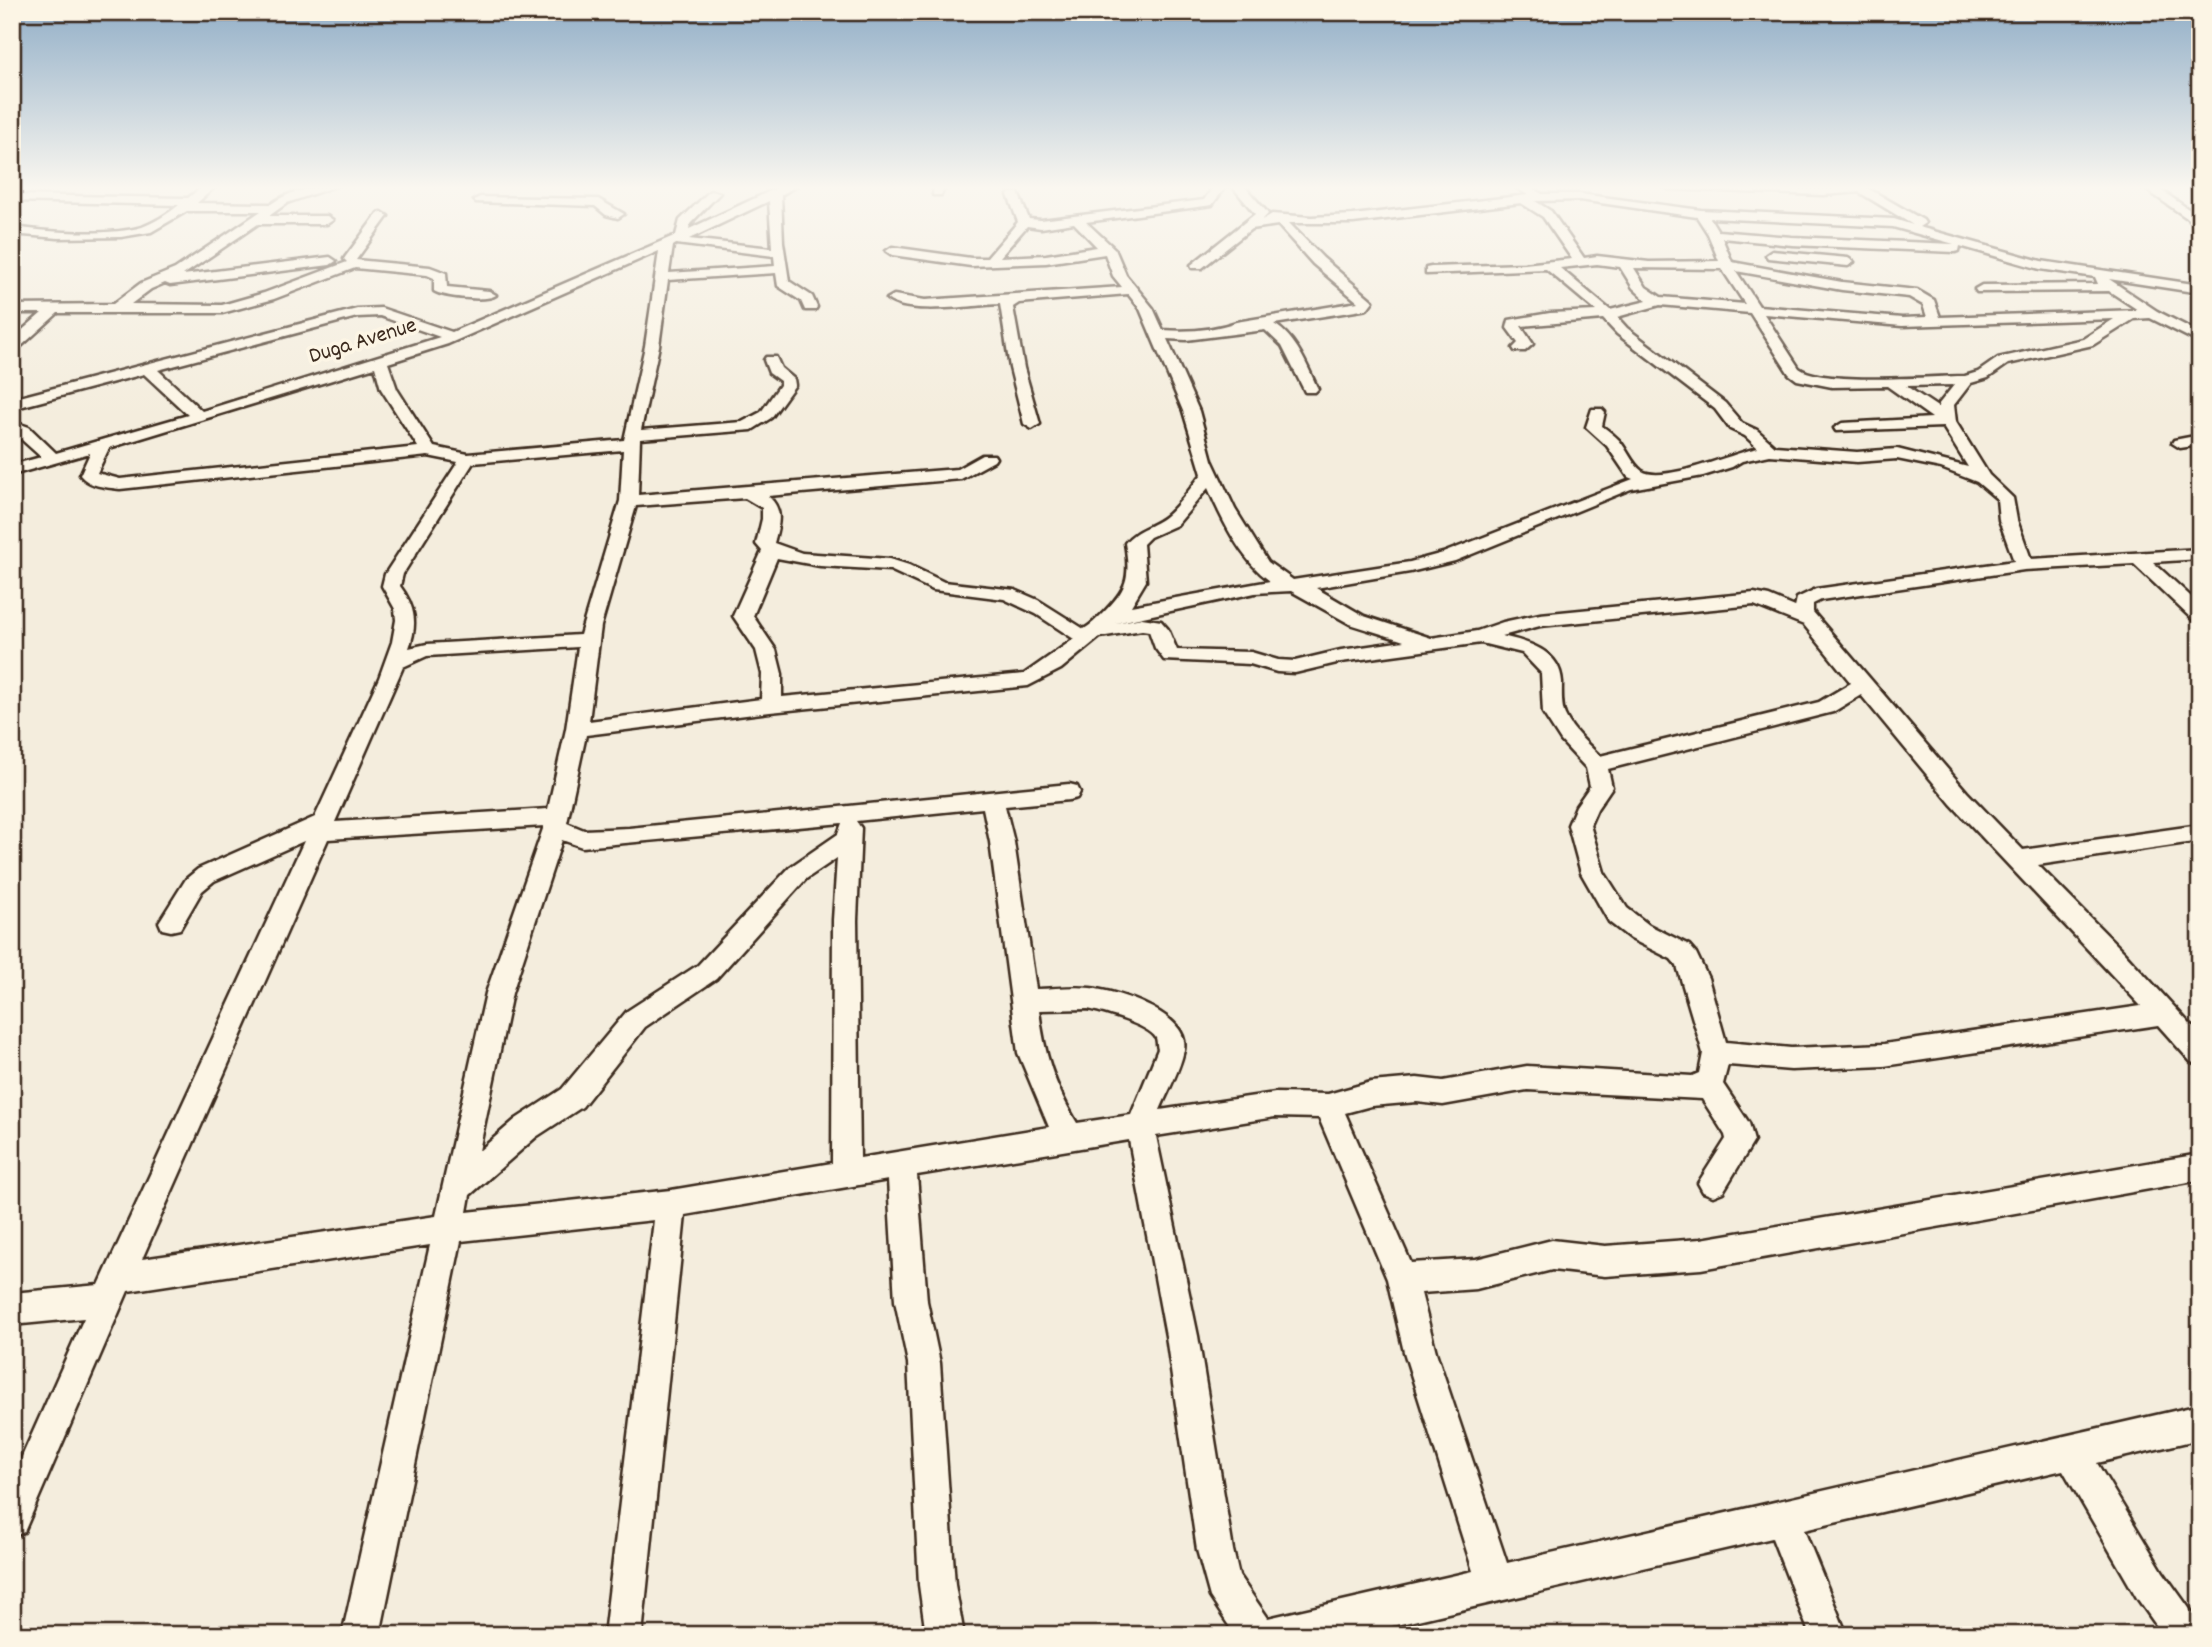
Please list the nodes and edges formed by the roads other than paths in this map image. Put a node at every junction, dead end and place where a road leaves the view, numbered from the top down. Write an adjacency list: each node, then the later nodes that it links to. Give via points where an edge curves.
1 (1848, 262): 23 (street)
2 (190, 263): 22 (street)
3 (317, 263): 22 (street)
4 (622, 263): 44 (street, Duga Avenue)
5 (667, 263): 21 (street)
6 (781, 263): 18 (street)
7 (1116, 263): 27 (street)
8 (1320, 263): 42 (street, via 1366,301 1362,306)
9 (1572, 263): 16 (street)
10 (1619, 263): 11 (street)
11 (1625, 263): 12 (street); 32 (street, via 1632,280)
12 (1671, 263)
13 (1731, 263): 35 (street)
14 (1760, 263): 23 (street)
15 (2032, 263): 17 (street)
16 (1548, 265): 19 (street); 38 (street)
17 (2040, 265): 20 (street); 24 (street)
18 (781, 269): 21 (street); 34 (street, via 783,283 807,299)
19 (1432, 271)
20 (2088, 272): 25 (street); 26 (street)
21 (662, 277): 61 (street)
22 (163, 281): 36 (street, via 144,287)
23 (1856, 286): 41 (street, via 1921,296 1929,303)
24 (2072, 286): 25 (street); 31 (street)
25 (2117, 289): 39 (street)
26 (2200, 289)
27 (1129, 290): 30 (street); 43 (street, via 1146,308)
28 (489, 295): 36 (street, via 443,290 439,288 441,276 430,271 368,264 334,270 270,296 222,309)
29 (894, 299): 30 (street, via 925,304)
30 (1016, 299): 58 (street, via 1006,305 1007,318)
31 (1991, 299): 40 (street); 41 (street)
32 (1658, 301): 35 (street); 38 (street, via 1647,308)
33 (56, 307): 36 (street); 37 (street); 46 (street)
34 (810, 307)
35 (1753, 307): 41 (street); 52 (street, via 1802,377 1832,383)
36 (116, 308)
37 (12, 309)
38 (1607, 313): 47 (street, via 1514,323 1526,344); 65 (street, via 1622,331)
39 (2152, 314): 40 (street); 45 (street)
40 (2130, 315): 51 (street, via 2088,342 2003,361)
41 (1934, 321)
42 (1237, 326)
43 (1156, 334): 53 (street, via 1186,336 1267,326 1285,341); 71 (street, via 1191,411)
44 (452, 337): 48 (street, Duga Avenue); 50 (street, via 381,312 368,312)
45 (2200, 339)
46 (12, 347)
47 (1520, 348)
48 (380, 360): 56 (street, Duga Avenue); 66 (street, via 389,389)
49 (771, 360): 61 (street, via 788,385 774,408 754,424)
50 (149, 370): 54 (street); 56 (street)
51 (1966, 380): 52 (street); 57 (street, via 1946,405)
52 (1889, 382): 57 (street)
53 (1310, 389)
54 (12, 404)
55 (1597, 412): 73 (street, via 1594,427 1613,443 1634,473)
56 (199, 417): 64 (street, Duga Avenue)
57 (1948, 422): 60 (street); 72 (street)
58 (1032, 424)
59 (12, 426): 68 (street, via 23,430)
60 (1842, 428)
61 (632, 440): 69 (street); 75 (street)
62 (2200, 440): 63 (street)
63 (2180, 443)
64 (102, 445): 66 (street, via 88,475 120,484); 68 (street, Duga Avenue)
65 (1770, 450): 72 (street, via 1857,457 1897,454); 73 (street, via 1703,471)
66 (428, 451): 69 (street)
67 (988, 458): 74 (street, via 961,474)
68 (53, 459): 70 (street, Duga Avenue)
69 (468, 459): 88 (street, via 394,574 391,586 403,600 407,623)
70 (12, 470)
71 (1210, 474): 80 (street, via 1261,566); 81 (street, via 1171,521 1133,543 1136,584)
72 (1983, 478): 79 (street, via 2005,498)
73 (1647, 479): 80 (street, via 1449,557)
74 (747, 494): 75 (street); 76 (street, via 770,507 765,544)
75 (629, 500): 86 (street)
76 (771, 551): 84 (street, via 826,563 896,565 933,584 1023,598); 90 (street, via 743,615 763,643 774,693)
77 (2200, 554): 78 (street)
78 (2137, 557): 79 (street); 82 (street)
79 (2024, 565): 83 (street, via 1816,595 1804,602 1804,613)
80 (1293, 585): 81 (street, via 1255,587); 87 (street, via 1357,620)
81 (1110, 616): 84 (street)
82 (2200, 616)
83 (1811, 621): 85 (street, via 1754,599 1540,620); 89 (street)
84 (1088, 636): 87 (street, via 1154,625 1171,656 1251,658 1295,667); 90 (street, via 1045,673 1028,680)
85 (1480, 637): 87 (street); 92 (street, via 1529,649 1541,659 1551,673 1553,713)
86 (589, 640): 88 (street, via 427,650); 91 (street)
87 (1429, 643)
88 (393, 664): 97 (street)
89 (1864, 684): 92 (street, via 1826,707); 99 (street, via 1959,798)
90 (771, 705): 91 (street)
91 (577, 729): 95 (street)
92 (1596, 765): 103 (street, via 1601,787 1579,825 1593,873 1618,915 1687,960)
93 (1069, 792): 94 (street)
94 (992, 799): 96 (street); 101 (street)
95 (556, 822): 96 (street, via 582,839); 97 (street); 113 (street, via 499,993)
96 (850, 826): 111 (street, via 845,920); 113 (street, via 798,873 707,972 636,1019 572,1098 526,1128)
97 (320, 827): 100 (street, via 206,875 194,885); 117 (street)
98 (2200, 833): 99 (street)
99 (2018, 859): 102 (street)
100 (171, 922)
101 (1024, 996): 107 (street, via 1107,1002 1165,1027 1171,1049); 108 (street, via 1031,1053)
102 (2163, 1013): 103 (street, via 1884,1055 1791,1059); 104 (street)
103 (1716, 1053): 105 (street)
104 (2200, 1054)
105 (1707, 1083): 106 (street, via 1692,1088 1527,1077 1443,1093 1371,1094); 112 (street, via 1740,1140)
106 (1328, 1106): 107 (street, via 1275,1105); 116 (street)
107 (1140, 1126): 108 (street); 128 (street, via 1182,1336 1214,1550 1223,1584)
108 (1070, 1137): 109 (street)
109 (902, 1164): 111 (street); 127 (street, via 911,1301 924,1363 937,1585)
110 (2200, 1167): 116 (street, via 1701,1254 1605,1261 1552,1255 1476,1274)
111 (846, 1175): 114 (street)
112 (1713, 1183)
113 (456, 1189): 115 (street)
114 (671, 1204): 115 (street); 126 (street)
115 (448, 1228): 117 (street); 125 (street)
116 (1402, 1279): 123 (street, via 1420,1352)
117 (113, 1289): 118 (street); 122 (street)
118 (12, 1309)
119 (2200, 1422): 120 (street)
120 (2071, 1452): 121 (street); 131 (street, via 2150,1585)
121 (1782, 1519): 123 (street); 130 (street)
122 (12, 1520)
123 (1496, 1585): 124 (street)
124 (1327, 1629): 129 (street)
125 (361, 1635)
126 (622, 1635)
127 (945, 1635)
128 (1257, 1635)
129 (1272, 1635)
130 (1829, 1635)
131 (2186, 1635)

